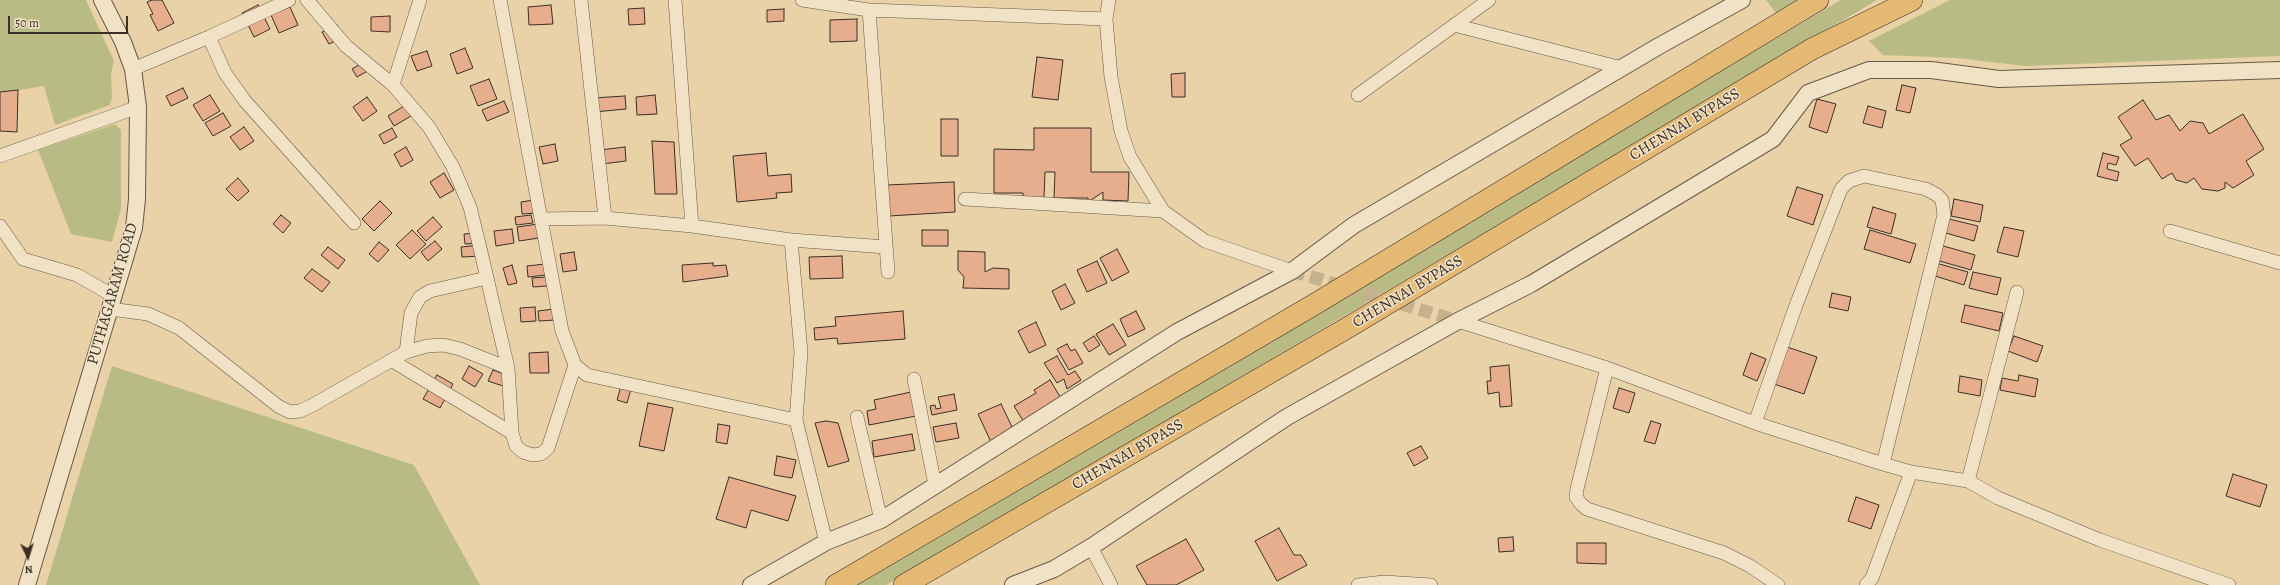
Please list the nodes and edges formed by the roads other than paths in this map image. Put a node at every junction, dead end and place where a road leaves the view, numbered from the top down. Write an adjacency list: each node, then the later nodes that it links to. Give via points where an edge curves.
1 (102, 0): 19 (street, PUTHAGARAM ROAD)
2 (288, 0): 17 (street)
3 (307, 0): 21 (street, via 346,46)
4 (420, 0): 21 (street)
5 (500, 0): 28 (street)
6 (581, 0): 27 (street)
7 (675, 0): 31 (street)
8 (802, 0): 14 (street)
9 (1109, 0): 15 (street)
10 (1489, 0): 16 (street)
11 (1742, 0): 18 (street)
12 (1818, 0): 61 (highway, via 1315,304)
13 (1912, 0): 62 (highway, CHENNAI BYPASS, via 1812,49 1353,324)
14 (869, 10): 15 (street); 34 (street)
15 (1106, 19): 26 (street, via 1111,77 1121,131 1130,157)
16 (1454, 26): 18 (street); 22 (street)
17 (209, 38): 19 (street); 29 (street, via 225,74 245,101)
18 (1622, 68): 36 (street, via 1354,226)
19 (133, 69): 23 (street, PUTHAGARAM ROAD)
20 (2280, 70): 41 (street, via 1999,79 1931,70 1869,70 1808,93 1773,140 1531,284)
21 (393, 85): 38 (street, via 429,127 453,167 470,207)
22 (1358, 95)
23 (138, 107): 24 (street); 40 (street, PUTHAGARAM ROAD, via 138,199 135,220)
24 (0, 156)
25 (965, 199): 26 (street)
26 (1163, 211): 36 (street, via 1205,241)
27 (604, 218): 28 (street); 31 (street)
28 (541, 219): 44 (street, via 562,331)
29 (354, 224)
30 (0, 226): 40 (street, via 22,259 77,275)
31 (692, 226): 33 (street)
32 (2170, 232): 35 (street)
33 (791, 240): 34 (street); 49 (street, via 801,352)
34 (886, 247): 37 (street)
35 (2280, 263)
36 (1292, 271): 55 (street, via 1177,332)
37 (888, 272)
38 (487, 278): 42 (street, via 430,291 420,297 411,313); 45 (street)
39 (2017, 292): 54 (street)
40 (111, 302): 43 (street, via 148,314 179,328 278,406 290,412 311,406); 59 (street, PUTHAGARAM ROAD)
41 (1458, 321): 46 (street); 58 (street, via 1287,417)
42 (406, 352): 43 (street); 45 (street, via 443,345)
43 (391, 360): 51 (street)
44 (574, 366): 49 (street, via 588,375 599,378); 51 (street, via 548,448 541,454 523,452 516,446)
45 (508, 368): 51 (street)
46 (1607, 368): 50 (street); 67 (street, via 1577,489 1576,497 1581,504 1587,509 1724,553 1750,566)
47 (914, 379): 55 (street)
48 (856, 417): 56 (street)
49 (796, 420): 57 (street)
50 (1755, 423): 52 (street); 52 (street, via 1795,308 1841,189 1849,181 1864,176 1926,189 1942,200 1944,215)
51 (512, 433)
52 (1883, 464): 53 (street)
53 (1911, 472): 54 (street); 68 (street, via 1872,578)
54 (1968, 481): 69 (street, via 1998,498 2100,540)
55 (935, 485): 56 (street)
56 (881, 520): 57 (street)
57 (826, 542): 60 (street)
58 (1091, 547): 63 (street, via 1054,569); 64 (street)
59 (27, 585)
60 (751, 585)
61 (836, 585)
62 (904, 585)
63 (1013, 585)
64 (1111, 585)
65 (1358, 585): 66 (street, via 1384,582)
66 (1431, 585)
67 (1778, 585)
68 (1866, 585)
69 (2229, 585)

